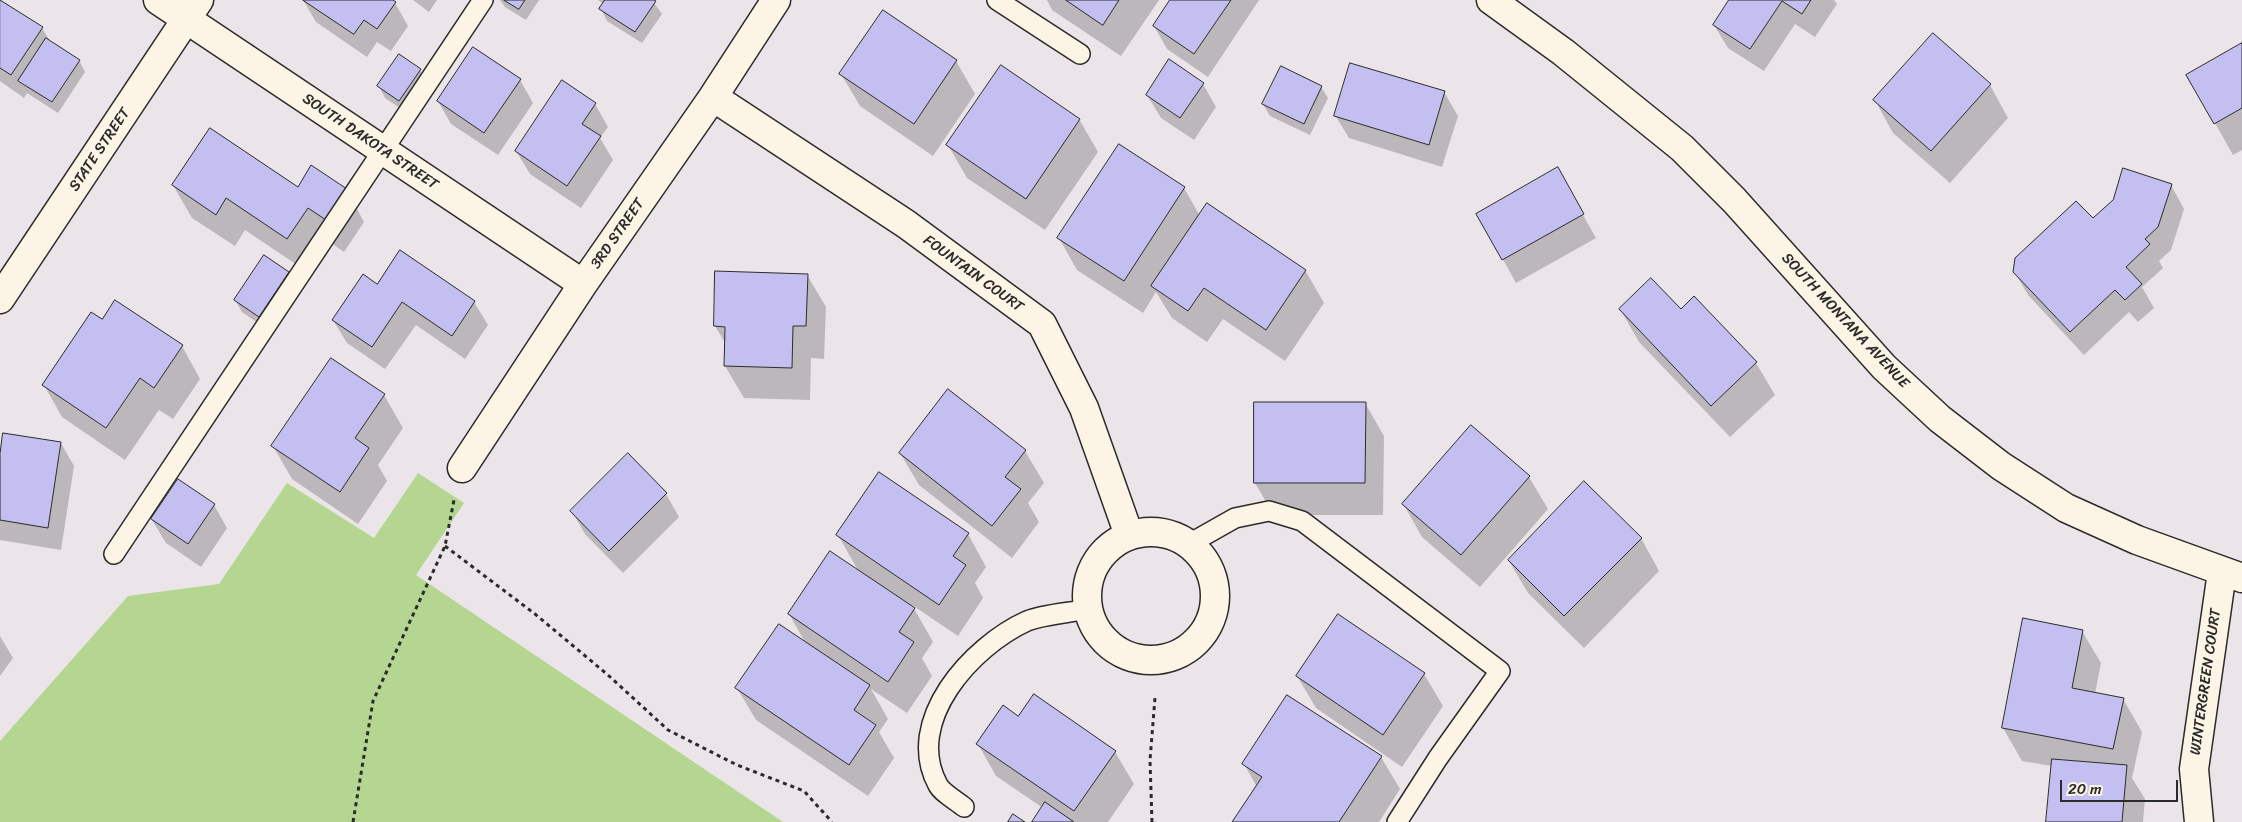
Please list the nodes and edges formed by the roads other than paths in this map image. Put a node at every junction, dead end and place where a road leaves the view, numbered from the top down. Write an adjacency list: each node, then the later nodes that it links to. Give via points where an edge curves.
1 (158, 0): 6 (street, SOUTH DAKOTA STREET)
2 (483, 0): 9 (lane)
3 (776, 0): 8 (street, 3RD STREET)
4 (997, 0): 7 (lane)
5 (1491, 0): 16 (street, SOUTH MONTANA AVENUE, via 1586,69 1682,148 1734,200 1884,367 2001,466 2066,508 2137,540)
6 (193, 10): 9 (street, SOUTH DAKOTA STREET); 11 (street, STATE STREET)
7 (1080, 54)
8 (713, 98): 10 (street, 3RD STREET); 13 (street, FOUNTAIN COURT, via 906,224 1042,324 1084,408)
9 (383, 150): 10 (street, SOUTH DAKOTA STREET); 15 (lane)
10 (583, 284): 12 (street, 3RD STREET)
11 (0, 299)
12 (462, 468)
13 (1129, 535): 14 (street, via 1147,531 1162,533); 17 (street, via 1107,548 1094,566 1087,587)
14 (1189, 544): 17 (street, via 1204,560 1213,581 1214,601 1210,620 1199,638 1183,650 1165,658 1144,659 1125,654 1108,643 1095,628); 19 (lane, via 1235,518 1269,511 1302,521 1500,671)
15 (114, 554)
16 (2232, 575): 20 (street, WINTERGREEN COURT, via 2194,769)
17 (1088, 609): 18 (lane, via 1028,621 991,642 949,685 930,723 929,756 938,786)
18 (964, 807)
19 (1397, 822)
20 (2199, 822)

